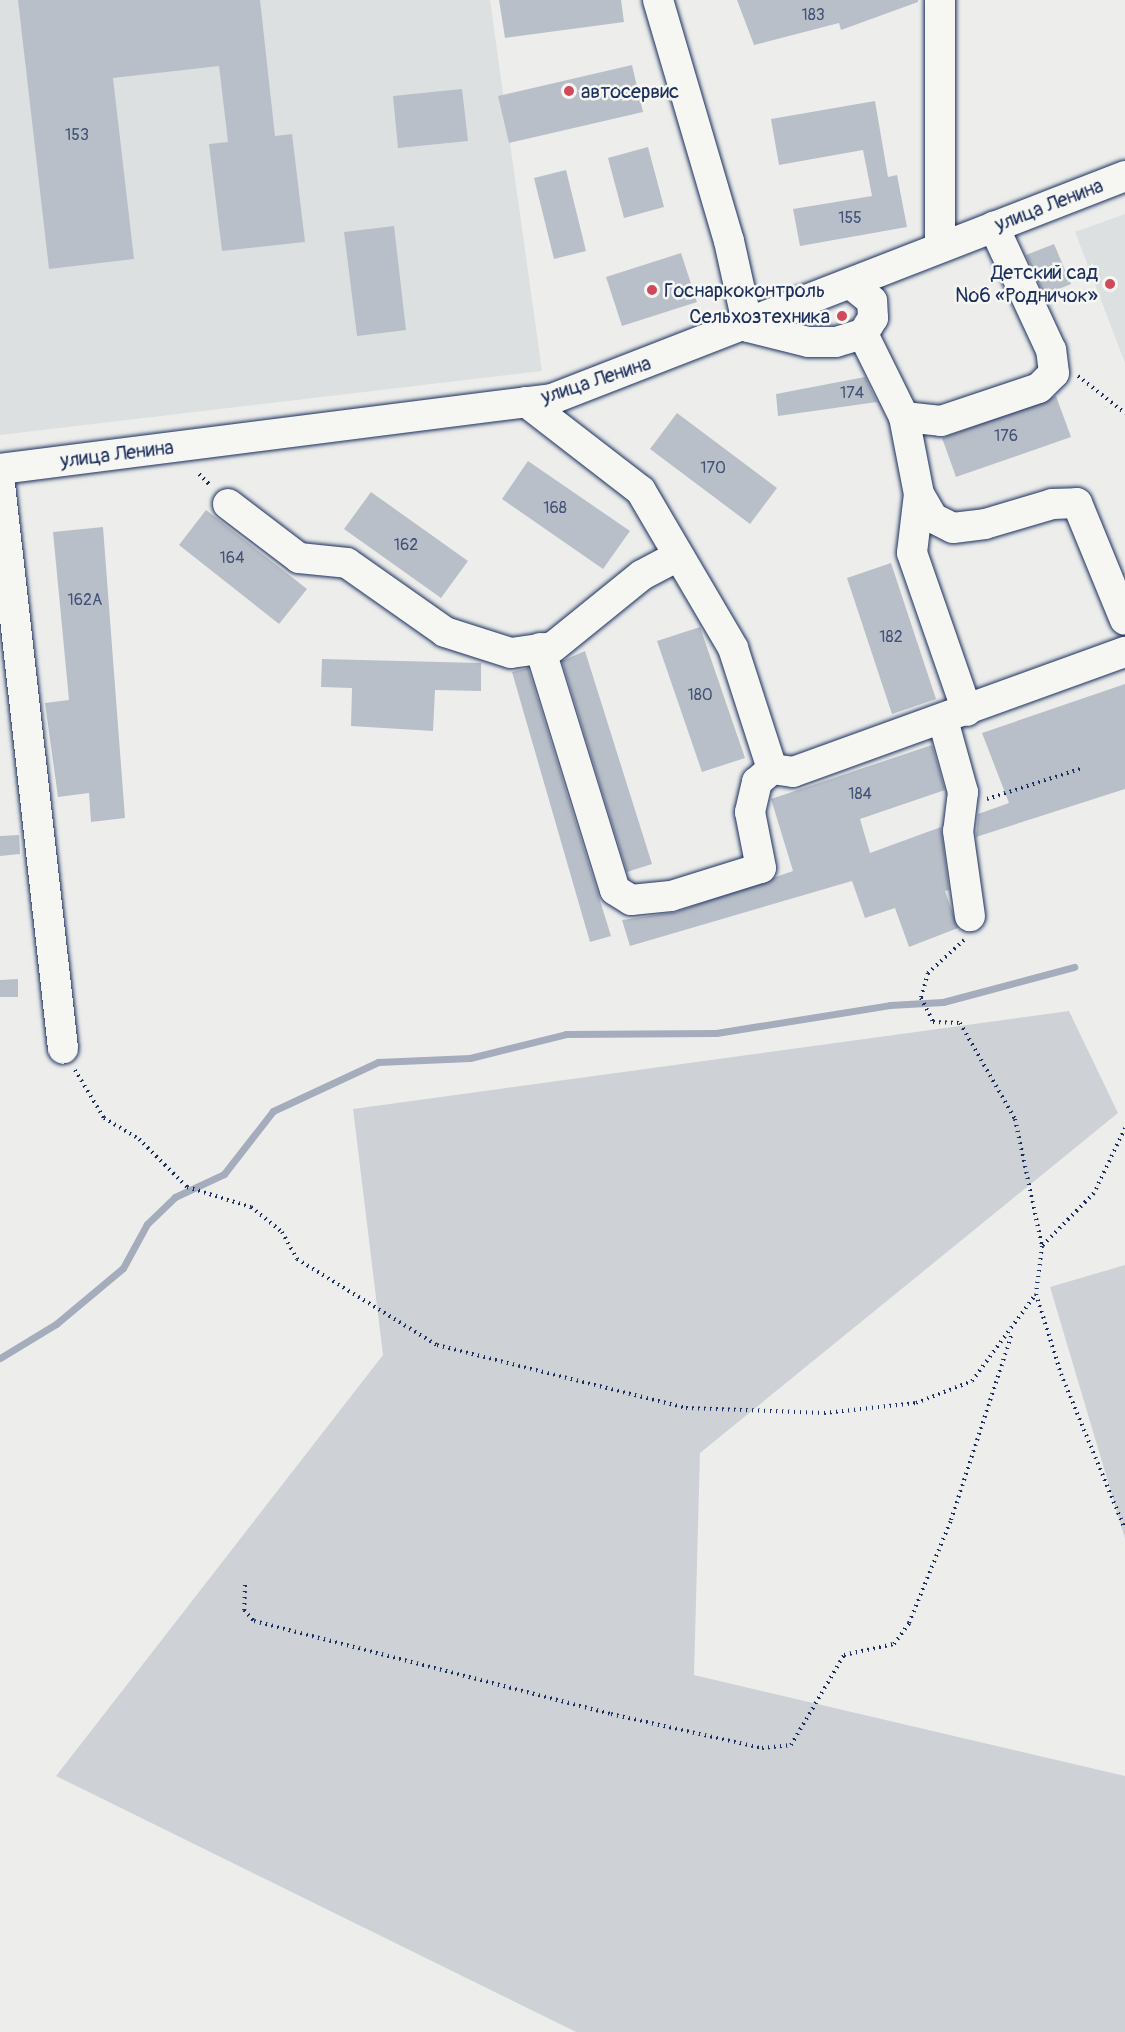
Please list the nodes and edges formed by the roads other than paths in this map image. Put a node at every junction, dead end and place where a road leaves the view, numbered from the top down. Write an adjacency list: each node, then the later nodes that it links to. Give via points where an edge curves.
1 (658, 0): 7 (street, via 729,241)
2 (940, 0): 5 (street)
3 (1125, 176): 4 (street, улица Ленина)
4 (994, 226): 5 (street, улица Ленина); 10 (street, via 1052,350 1054,373 1039,388 941,421)
5 (940, 247): 6 (street, улица Ленина)
6 (851, 284): 7 (street, улица Ленина); 8 (street, via 872,301 873,318)
7 (748, 327): 8 (street, via 808,342); 9 (street, улица Ленина, via 552,399)
8 (862, 334): 10 (street)
9 (526, 402): 11 (street, улица Ленина); 15 (street, via 641,491)
10 (904, 417): 13 (street)
11 (0, 469)
12 (0, 484): 22 (street)
13 (919, 494): 16 (street, via 933,518 953,528 985,524 1052,504 1077,503); 19 (street, via 912,553)
14 (228, 504): 17 (street, via 299,558 347,563 445,632 511,653)
15 (678, 556): 17 (street, via 642,575 553,646); 20 (street, via 733,648)
16 (1125, 620)
17 (540, 648): 20 (street, via 615,890 631,900 671,896 761,868 750,812 757,782)
18 (1125, 652): 19 (street)
19 (955, 716): 20 (street, via 793,772); 21 (street, via 963,792 958,831)
20 (772, 769)
21 (970, 916)
22 (63, 1048)

